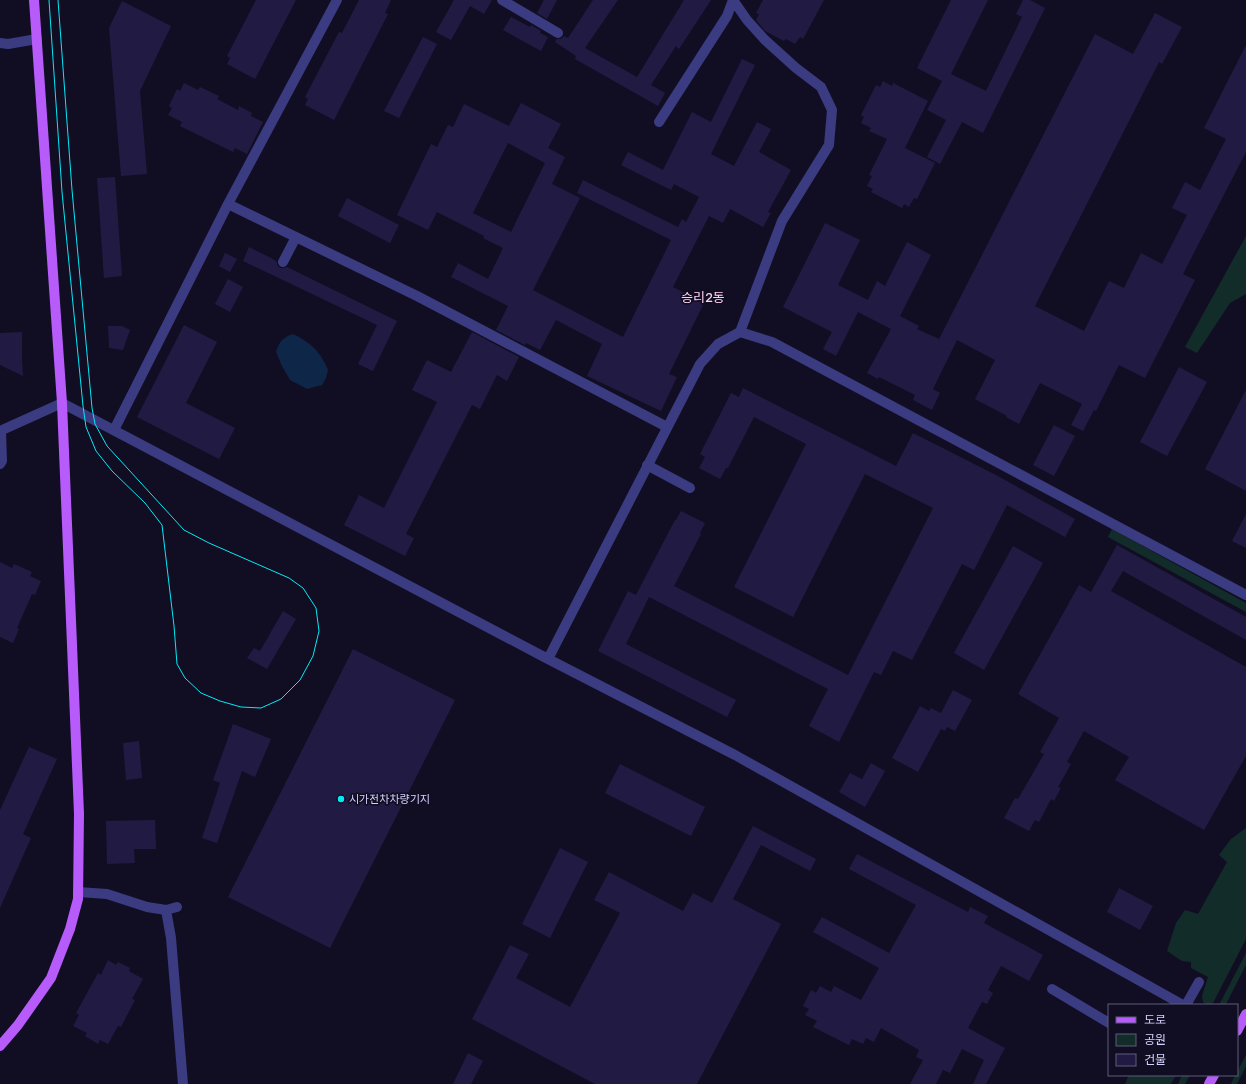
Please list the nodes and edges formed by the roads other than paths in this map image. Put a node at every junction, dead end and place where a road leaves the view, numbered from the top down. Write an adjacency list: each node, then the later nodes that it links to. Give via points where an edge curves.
1 (34, 0): 6 (main road)
2 (338, 0): 9 (street)
3 (502, 0): 5 (street)
4 (733, 0): 8 (street, via 727,16); 12 (street, via 765,40 821,87 832,110 829,145 782,221)
5 (558, 34)
6 (36, 39): 7 (street); 13 (main road)
7 (0, 43)
8 (659, 122)
9 (228, 204): 10 (street); 15 (street)
10 (296, 237): 11 (street); 14 (street, via 417,296)
11 (283, 262)
12 (740, 332): 14 (street, via 718,344 700,364); 20 (street, via 772,342)
13 (62, 403): 15 (street); 16 (street); 22 (main road, via 79,814)
14 (667, 427): 18 (street)
15 (114, 430): 21 (street)
16 (0, 431): 17 (street)
17 (0, 464)
18 (647, 465): 19 (street); 21 (street)
19 (690, 488)
20 (1246, 595)
21 (548, 659): 27 (street, via 735,755)
22 (78, 892): 24 (street, via 107,894 147,907); 32 (main road, via 70,929 50,978 18,1025)
23 (177, 906): 24 (street)
24 (166, 910): 33 (street, via 172,938)
25 (1199, 982): 28 (street)
26 (1052, 989): 30 (street)
27 (1181, 1004)
28 (1187, 1004)
29 (1246, 1014): 31 (main road)
30 (1108, 1022)
31 (1238, 1029)
32 (0, 1046)
33 (183, 1084)

